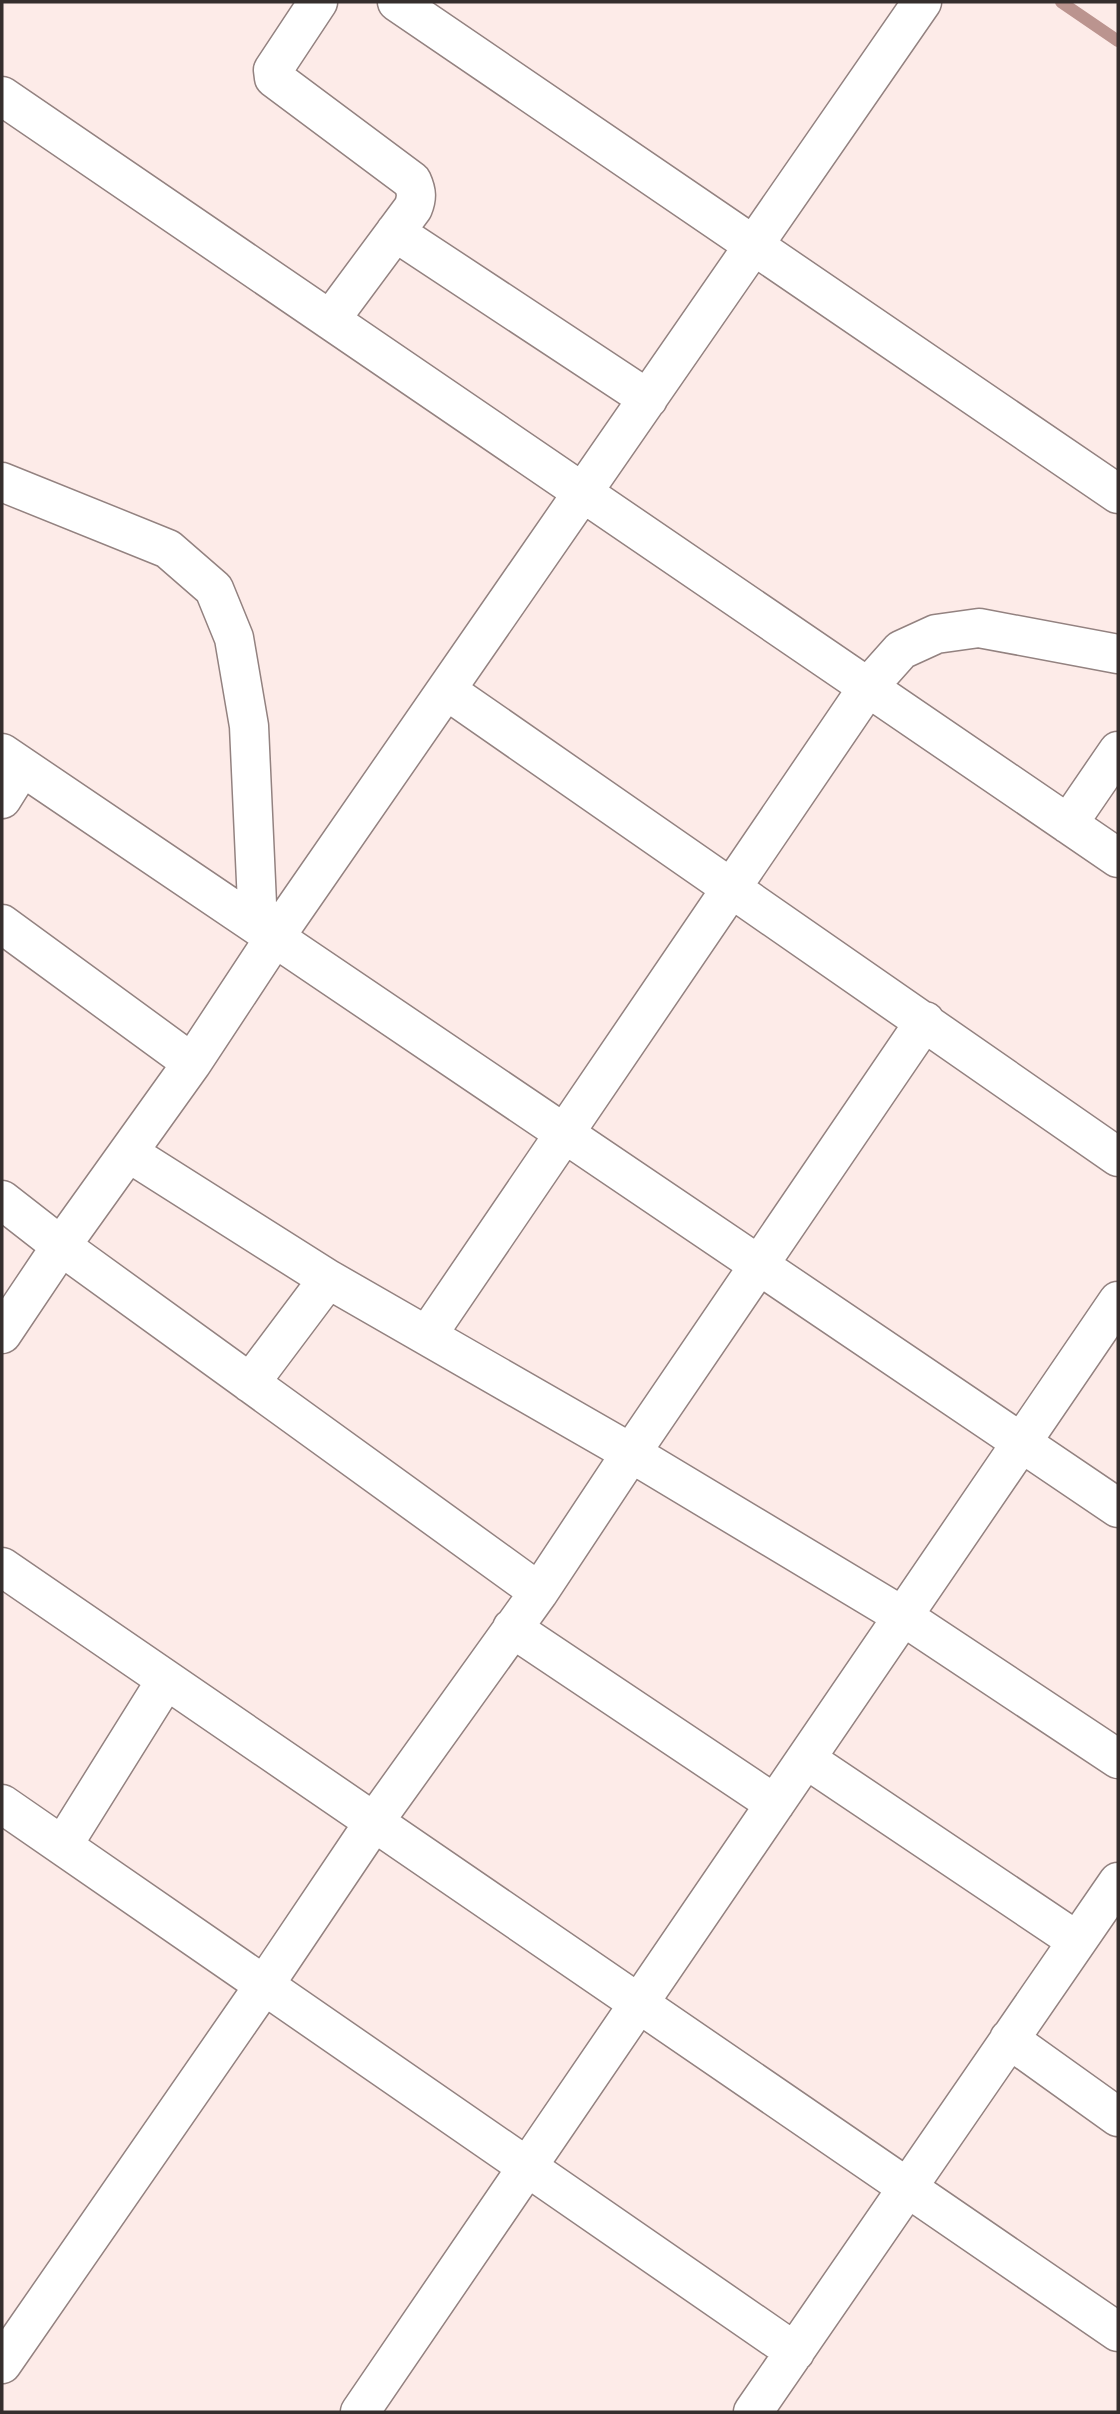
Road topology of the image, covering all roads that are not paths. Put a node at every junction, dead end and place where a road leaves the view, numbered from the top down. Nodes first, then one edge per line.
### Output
1 (318, 2) edge
2 (397, 2) edge
3 (922, 2) edge
4 (2, 96) edge
5 (395, 232) junction
6 (754, 245) junction
7 (330, 320) junction
8 (648, 399) junction
9 (2, 482) edge
10 (584, 491) junction
11 (1118, 494) edge
12 (1118, 654) edge
13 (869, 687) junction
14 (446, 690) junction
15 (1118, 751) edge
16 (12, 760) edge
17 (2, 799) edge
18 (1068, 824) junction
19 (1118, 858) edge
20 (732, 888) junction
21 (2, 924) edge
22 (266, 931) junction
23 (925, 1021) junction
24 (192, 1063) junction
25 (565, 1134) junction
26 (129, 1153) junction
27 (1118, 1157) edge
28 (2, 1200) edge
29 (61, 1246) junction
30 (760, 1265) junction
31 (328, 1279) junction
32 (1118, 1301) edge
33 (2, 1334) edge
34 (428, 1334) junction
35 (250, 1383) junction
36 (1022, 1443) junction
37 (631, 1452) junction
38 (1118, 1508) edge
39 (2, 1567) edge
40 (539, 1591) junction
41 (904, 1617) junction
42 (512, 1629) junction
43 (166, 1680) junction
44 (806, 1759) junction
45 (1118, 1759) edge
46 (2, 1804) edge
47 (775, 1804) junction
48 (374, 1822) junction
49 (63, 1845) junction
50 (1118, 1882) edge
51 (1077, 1941) junction
52 (265, 1984) junction
53 (639, 2003) junction
54 (1009, 2039) junction
55 (1118, 2116) edge
56 (527, 2167) junction
57 (907, 2187) junction
58 (1113, 2317) edge
59 (795, 2352) junction
60 (2, 2364) edge
61 (360, 2412) edge
62 (753, 2412) edge

1 - 5 street
2 - 6 street
3 - 6 street
4 - 7 street
5 - 7 street
5 - 8 street
6 - 8 street
6 - 11 street
7 - 10 street
8 - 10 street
9 - 22 street
10 - 13 street
10 - 14 street
12 - 13 street
13 - 18 street
13 - 20 street
14 - 20 street
14 - 22 street
15 - 18 street
16 - 17 street
16 - 22 street
18 - 19 street
20 - 23 street
20 - 25 street
21 - 24 street
22 - 24 street
22 - 25 street
23 - 27 street
23 - 30 street
24 - 26 street
25 - 30 street
25 - 34 street
26 - 29 street
26 - 31 street
28 - 29 street
29 - 33 street
29 - 35 street
30 - 36 street
30 - 37 street
31 - 34 street
31 - 35 street
32 - 36 street
34 - 37 street
35 - 40 street
36 - 38 street
36 - 41 street
37 - 40 street
37 - 41 street
39 - 43 street
40 - 42 street
41 - 44 street
41 - 45 street
42 - 47 street
42 - 48 street
43 - 48 street
43 - 49 street
44 - 47 street
44 - 51 street
46 - 49 street
47 - 53 street
48 - 52 street
48 - 53 street
49 - 52 street
50 - 51 street
51 - 54 street
52 - 56 street
52 - 60 street
53 - 56 street
53 - 57 street
54 - 55 street
54 - 57 street
56 - 59 street
56 - 61 street
57 - 58 street
57 - 59 street
59 - 62 street

